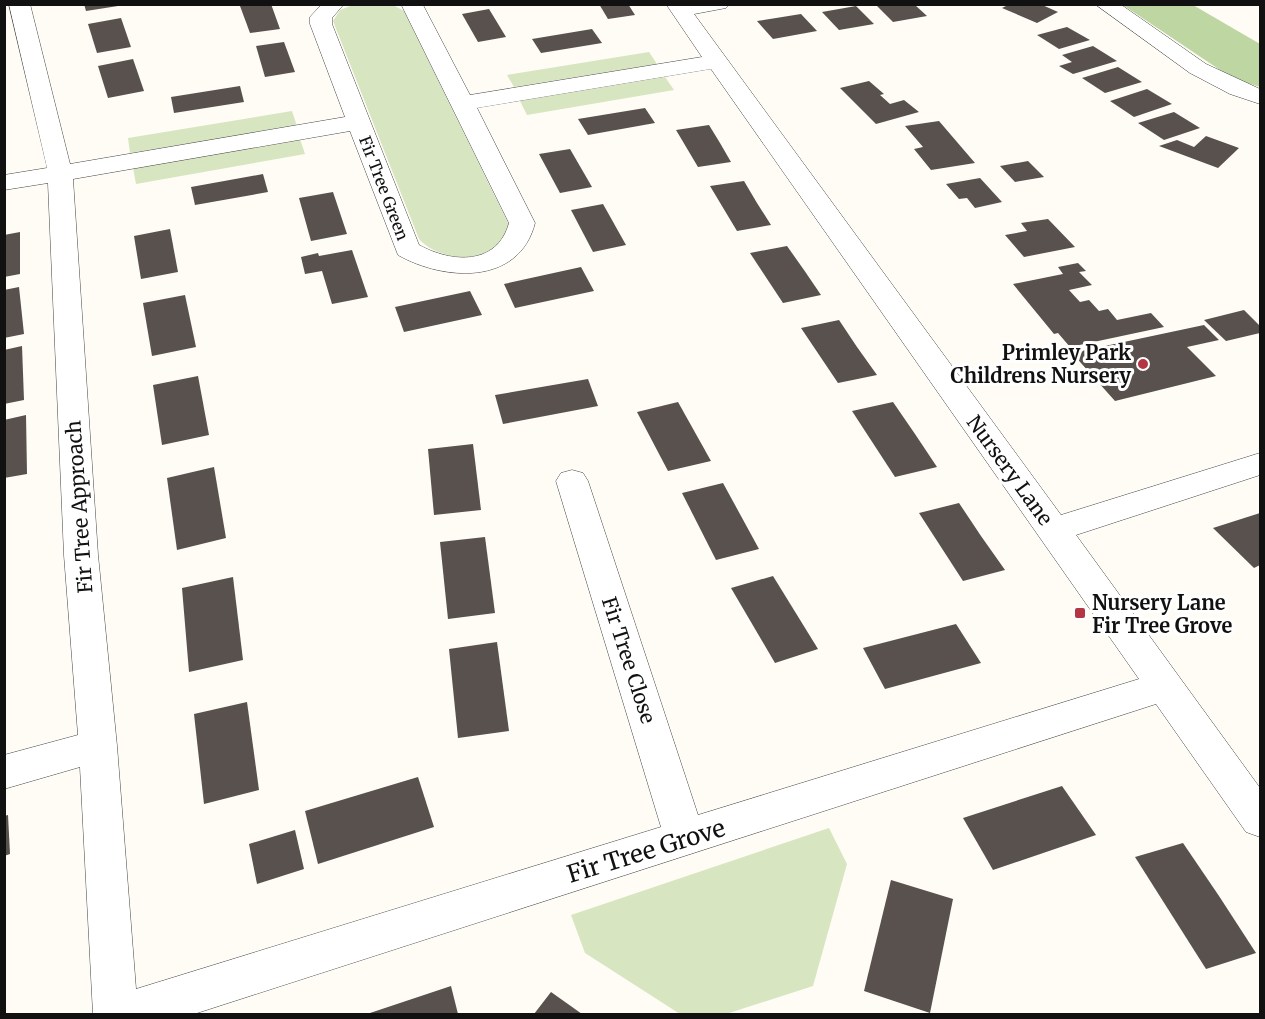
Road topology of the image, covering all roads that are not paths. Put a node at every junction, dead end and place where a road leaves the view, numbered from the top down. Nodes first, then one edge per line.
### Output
1 (19, 4) edge
2 (334, 4) edge
3 (411, 4) edge
4 (719, 4) edge
5 (1105, 4) edge
6 (678, 7) edge
7 (717, 61) junction
8 (1260, 97) edge
9 (465, 104) junction
10 (358, 122) junction
11 (60, 172) junction
12 (4, 183) edge
13 (1260, 464) edge
14 (572, 481) dead end
15 (1053, 530) junction
16 (1164, 686) junction
17 (98, 746) junction
18 (4, 772) edge
19 (1260, 819) edge
20 (685, 839) junction
21 (115, 1014) edge
22 (127, 1014) edge

1 - 11 street, Fir Tree Approach
2 - 10 street, Fir Tree Green
3 - 9 street, Fir Tree Green
4 - 6 street
5 - 8 street
6 - 7 street, Nursery Lane
7 - 9 street
7 - 15 street, Nursery Lane
9 - 10 street, Fir Tree Green
10 - 11 street
11 - 12 street
11 - 17 street, Fir Tree Approach
13 - 15 street
14 - 20 street, Fir Tree Close
15 - 16 street, Nursery Lane
16 - 19 street, Nursery Lane
16 - 20 street, Fir Tree Grove
17 - 18 street
17 - 21 street, Fir Tree Approach
20 - 22 street, Fir Tree Grove

